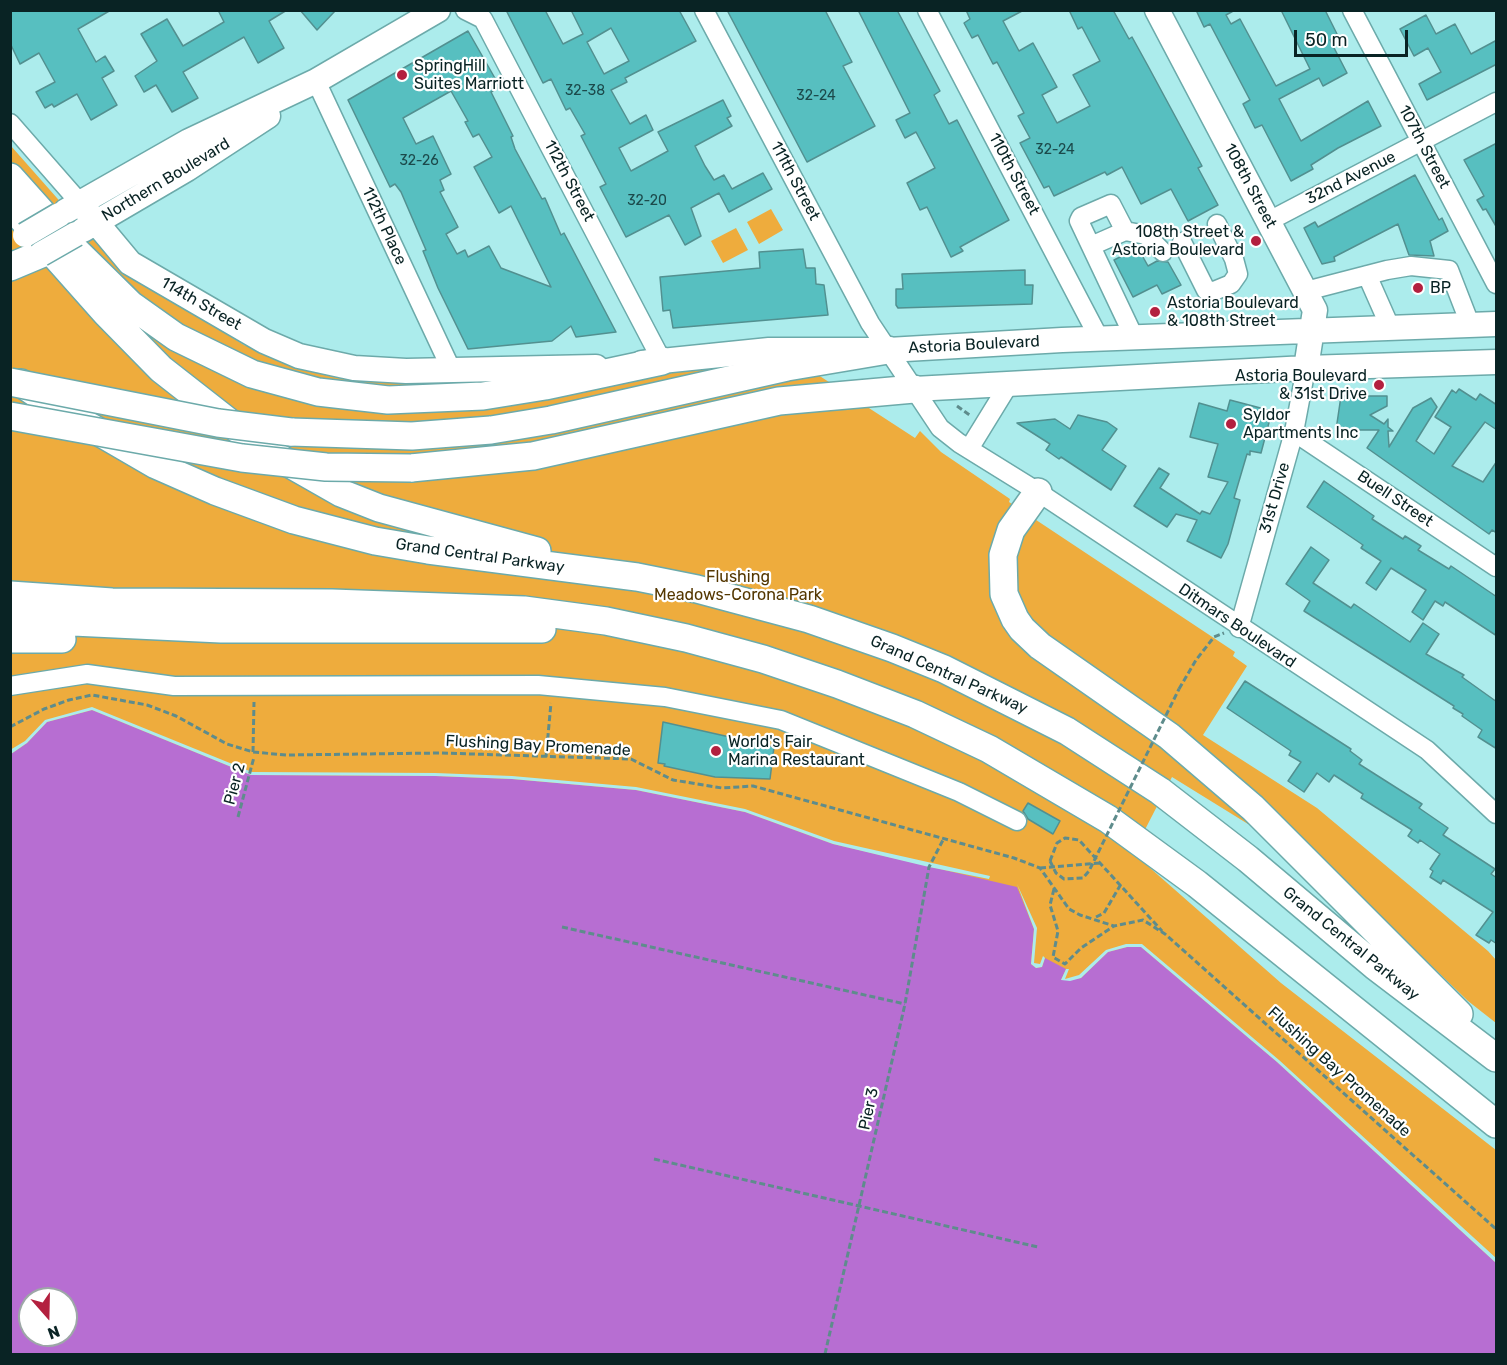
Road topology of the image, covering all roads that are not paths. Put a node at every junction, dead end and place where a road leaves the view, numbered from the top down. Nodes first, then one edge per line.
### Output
1 (438, 10) edge
2 (465, 10) edge
3 (704, 10) edge
4 (927, 10) edge
5 (1157, 10) edge
6 (1352, 10) edge
7 (316, 81) junction
8 (1497, 102) edge
9 (10, 123) edge
10 (1421, 141) junction
11 (10, 177) edge
12 (80, 203) junction
13 (10, 205) edge
14 (1269, 221) junction
15 (1217, 224) dead end
16 (85, 228) junction
17 (1125, 231) junction
18 (1182, 242) dead end
19 (26, 244) edge
20 (1091, 246) junction
21 (1163, 252) dead end
22 (10, 269) edge
23 (1367, 275) junction
24 (1497, 284) edge
25 (1306, 291) junction
26 (1470, 324) junction
27 (1497, 324) edge
28 (1390, 327) junction
29 (1312, 330) junction
30 (1134, 337) junction
31 (1100, 338) junction
32 (888, 350) junction
33 (662, 361) junction
34 (1497, 362) edge
35 (1306, 368) junction
36 (452, 371) junction
37 (10, 375) edge
38 (10, 382) edge
39 (1010, 384) junction
40 (914, 389) junction
41 (10, 409) edge
42 (10, 416) edge
43 (1294, 432) junction
44 (106, 434) junction
45 (969, 449) junction
46 (1038, 492) junction
47 (1497, 567) edge
48 (637, 576) junction
49 (10, 594) edge
50 (10, 619) edge
51 (1239, 628) junction
52 (276, 629) junction
53 (10, 639) edge
54 (837, 684) junction
55 (10, 686) edge
56 (1497, 814) edge
57 (1017, 821) dead end
58 (1497, 1056) edge
59 (1497, 1124) edge

1 - 7 main road, Northern Boulevard
2 - 33 street, 112th Street
3 - 32 street, 111th Street
4 - 31 street, 110th Street
5 - 14 main road, 108th Street
6 - 10 street, 107th Street
7 - 12 main road, Northern Boulevard
7 - 16 main road, Northern Boulevard
7 - 36 street, 112th Place
8 - 10 street, 32nd Avenue
9 - 12 street, 114th Street
10 - 14 street, 32nd Avenue
10 - 24 street, 107th Street
11 - 33 highway
12 - 16 main road, 114th Street
12 - 19 main road, Northern Boulevard, bridge
13 - 48 highway
14 - 25 main road, 108th Street
15 - 18 street
16 - 19 main road, Northern Boulevard, bridge
16 - 36 main road, 114th Street
17 - 20 street
17 - 20 street
17 - 21 street
19 - 22 highway
20 - 30 street
23 - 25 street
23 - 26 street
23 - 28 street
25 - 29 main road, 108th Street
26 - 27 main road, Astoria Boulevard
26 - 28 main road, Astoria Boulevard
28 - 29 main road, Astoria Boulevard
29 - 30 main road, Astoria Boulevard
29 - 35 main road, 108th Street
30 - 31 main road, Astoria Boulevard
31 - 32 main road, Astoria Boulevard
32 - 33 main road, Astoria Boulevard
32 - 38 highway, bridge
32 - 40 street, Ditmars Boulevard
33 - 36 main road, Astoria Boulevard
34 - 35 main road
35 - 39 main road
35 - 43 street, 31st Drive
37 - 48 highway, Grand Central Parkway
39 - 40 main road
39 - 45 street
40 - 44 highway, bridge
40 - 45 street, Ditmars Boulevard
41 - 44 highway, bridge
42 - 44 highway, bridge
43 - 47 street, Buell Street
43 - 51 street, 31st Drive
45 - 46 street, Ditmars Boulevard
46 - 51 street, Ditmars Boulevard
46 - 58 highway
48 - 58 highway, Grand Central Parkway
49 - 54 highway
50 - 52 highway
51 - 56 street, Ditmars Boulevard
52 - 53 highway
52 - 54 highway
54 - 59 highway
55 - 57 street

